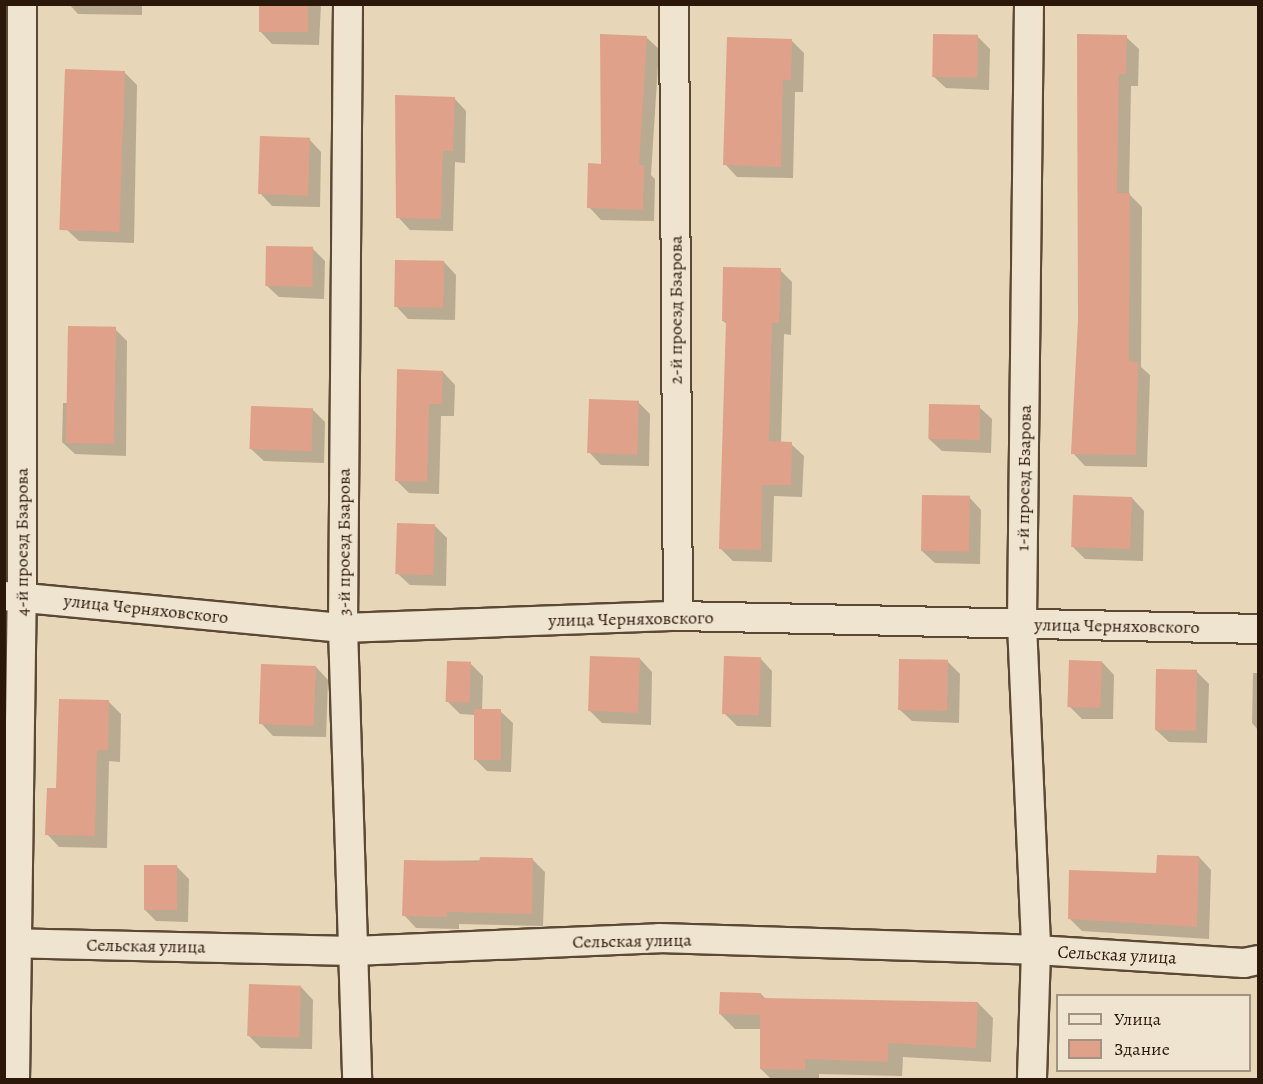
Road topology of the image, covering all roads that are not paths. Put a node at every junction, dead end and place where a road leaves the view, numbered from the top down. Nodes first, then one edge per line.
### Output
1 (22, 4) edge
2 (348, 4) edge
3 (674, 4) edge
4 (1029, 4) edge
5 (13, 596) edge
6 (678, 616) junction
7 (1022, 624) junction
8 (344, 628) junction
9 (1258, 629) edge
10 (11, 943) edge
11 (1036, 950) junction
12 (353, 951) junction
13 (1258, 960) edge
14 (15, 1080) edge
15 (357, 1080) edge
16 (1032, 1080) edge

1 - 5 street, 4-й проезд Бзарова
2 - 8 street, 3-й проезд Бзарова
3 - 6 street, 2-й проезд Бзарова
4 - 7 street, 1-й проезд Бзарова
5 - 8 street, улица Черняховского
5 - 10 street, 4-й проезд Бзарова
6 - 7 street, улица Черняховского
6 - 8 street, улица Черняховского
7 - 9 street, улица Черняховского
7 - 11 street, 1-й проезд Бзарова
8 - 12 street, 3-й проезд Бзарова
10 - 12 street, Сельская улица
10 - 14 street, 4-й проезд Бзарова
11 - 12 street, Сельская улица
11 - 13 street, Сельская улица
11 - 16 street, 1-й проезд Бзарова
12 - 15 street, 3-й проезд Бзарова

